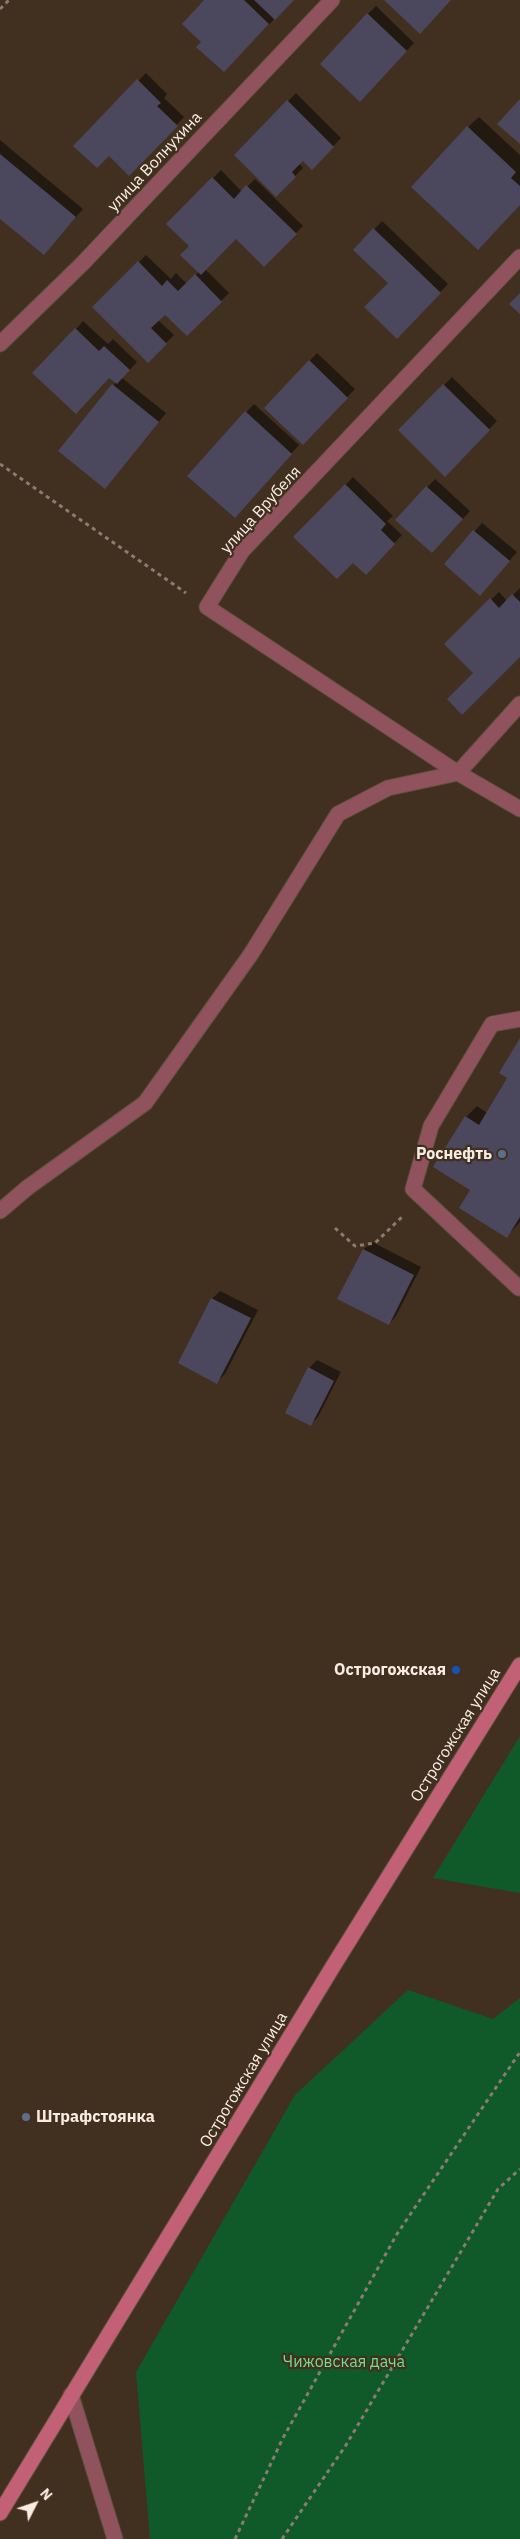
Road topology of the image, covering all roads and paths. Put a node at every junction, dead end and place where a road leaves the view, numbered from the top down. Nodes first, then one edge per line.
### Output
1 (9, 0) edge
2 (332, 0) edge
3 (0, 9) edge
4 (520, 256) edge
5 (0, 344) edge
6 (0, 464) edge
7 (207, 607) junction
8 (520, 704) edge
9 (458, 773) junction
10 (520, 809) edge
11 (520, 1019) edge
12 (424, 1199) junction
13 (0, 1210) edge
14 (335, 1228) dead end
15 (520, 1288) edge
16 (520, 1666) edge
17 (520, 2052) edge
18 (520, 2169) edge
19 (71, 2395) junction
20 (0, 2513) edge
21 (116, 2539) edge
22 (235, 2539) edge
23 (282, 2539) edge

1 - 3 path
2 - 5 street, улица Волнухина
4 - 7 street, улица Врубеля
6 - 7 path
7 - 9 street
8 - 9 street
9 - 10 street
9 - 13 street
11 - 12 street
12 - 14 path
12 - 15 street
16 - 19 street, Острогожская улица
17 - 22 path
18 - 23 path
19 - 20 street, Острогожская улица
19 - 21 street

